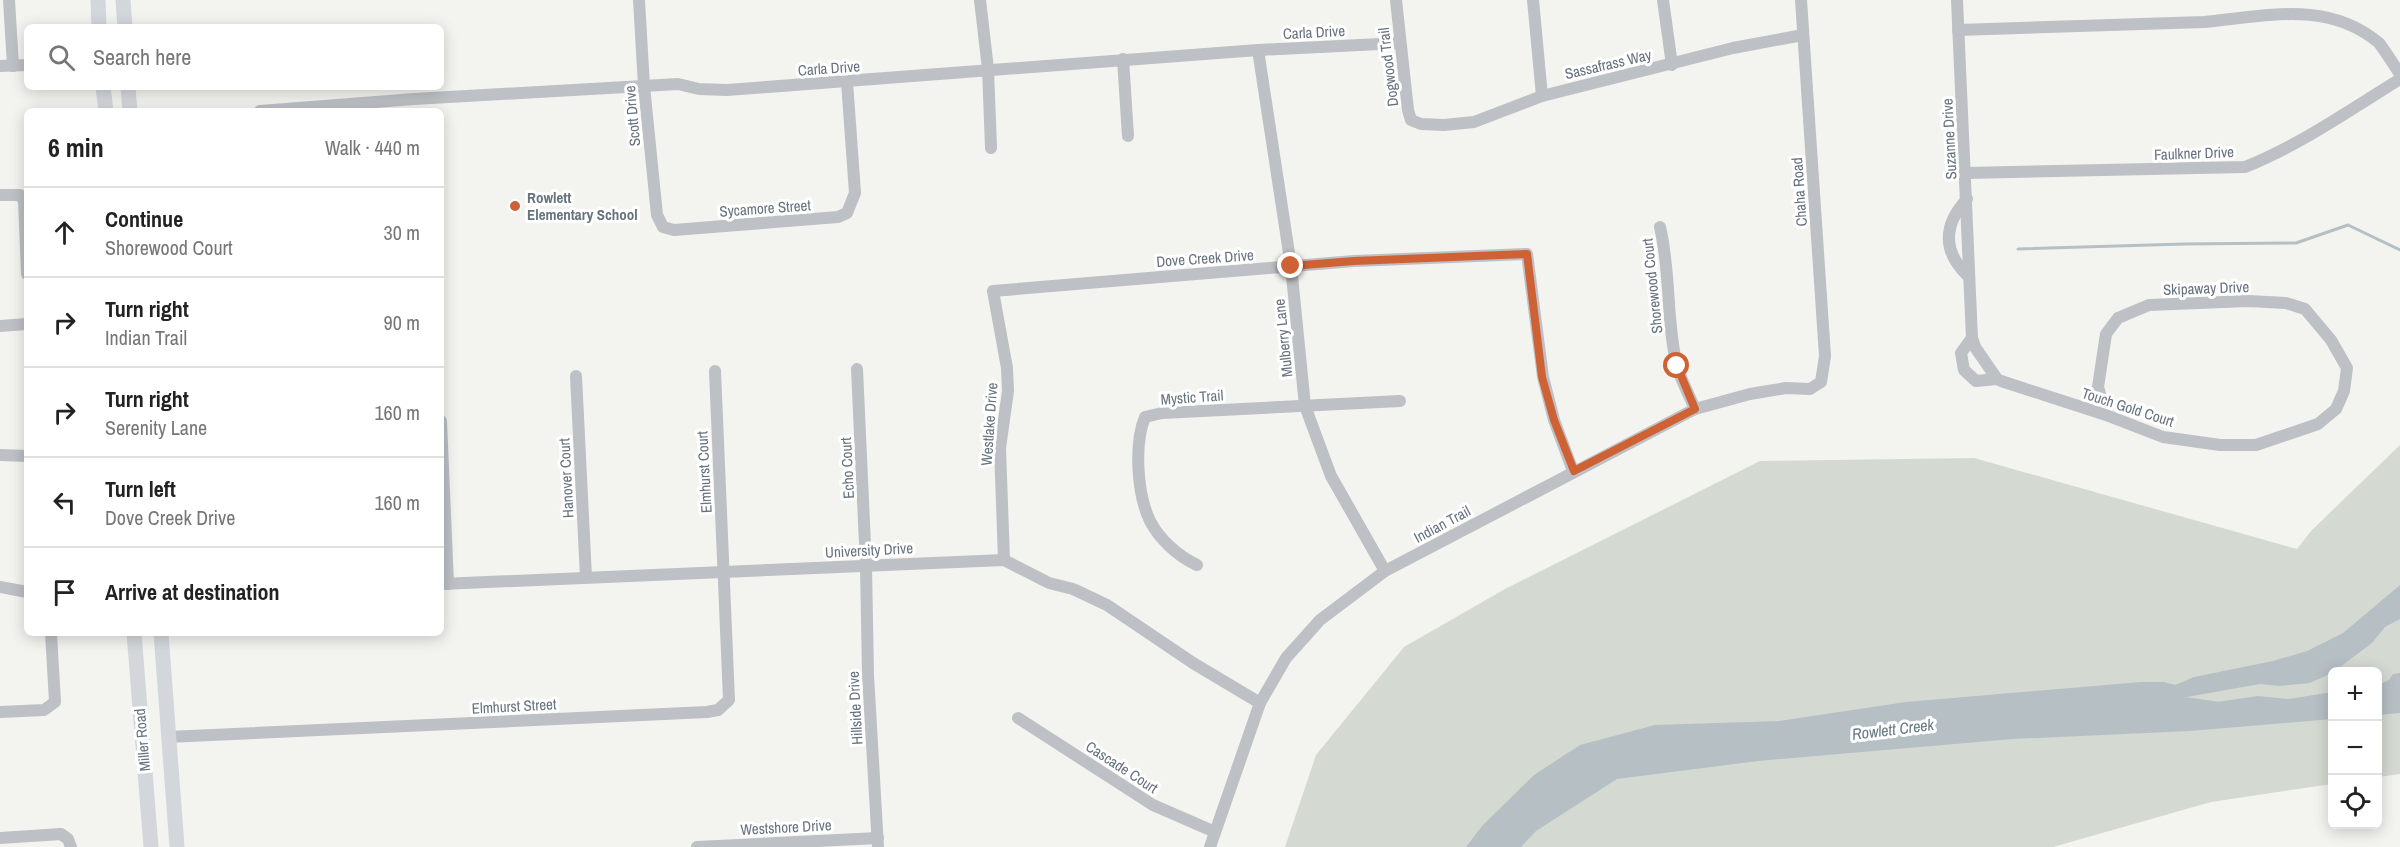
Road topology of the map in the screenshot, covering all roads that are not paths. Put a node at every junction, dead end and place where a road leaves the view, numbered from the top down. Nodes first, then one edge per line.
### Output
1 (9, 0) edge
2 (98, 0) edge
3 (123, 0) edge
4 (639, 0) edge
5 (980, 0) edge
6 (1396, 0) edge
7 (1533, 0) edge
8 (1663, 0) edge
9 (1801, 0) edge
10 (1957, 0) edge
11 (99, 24) edge
12 (125, 24) edge
13 (1958, 30) junction
14 (1803, 35) junction
15 (1400, 43) junction
16 (1258, 50) junction
17 (1123, 60) junction
18 (24, 65) edge
19 (1672, 65) junction
20 (6, 66) edge
21 (988, 69) junction
22 (2400, 74) edge
23 (2400, 80) edge
24 (847, 82) junction
25 (644, 86) junction
26 (104, 90) edge
27 (128, 90) edge
28 (1542, 96) junction
29 (106, 108) edge
30 (130, 108) edge
31 (298, 108) edge
32 (1421, 124) joint
33 (1128, 136) dead end
34 (991, 148) dead end
35 (1966, 173) junction
36 (0, 195) edge
37 (1967, 199) junction
38 (24, 201) edge
39 (663, 227) joint
40 (1660, 227) dead end
41 (1291, 266) junction
42 (1968, 276) junction
43 (993, 291) joint
44 (24, 324) edge
45 (0, 326) edge
46 (1972, 338) junction
47 (857, 369) dead end
48 (715, 370) dead end
49 (576, 376) dead end
50 (1997, 380) junction
51 (1821, 382) joint
52 (2344, 391) joint
53 (1400, 401) dead end
54 (1305, 406) junction
55 (1695, 409) junction
56 (2106, 415) junction
57 (0, 455) edge
58 (24, 456) edge
59 (1574, 471) junction
60 (1004, 560) junction
61 (1197, 565) dead end
62 (866, 566) junction
63 (1385, 571) junction
64 (724, 572) junction
65 (585, 577) junction
66 (444, 584) edge
67 (0, 587) edge
68 (24, 591) edge
69 (51, 636) edge
70 (134, 636) edge
71 (161, 636) edge
72 (1260, 703) junction
73 (0, 712) edge
74 (1018, 718) dead end
75 (168, 737) junction
76 (1215, 832) junction
77 (0, 838) edge
78 (878, 843) edge
79 (70, 847) edge
80 (151, 847) edge
81 (177, 847) edge
82 (697, 847) edge
83 (1210, 847) edge

1 - 20 street
2 - 11 main road
3 - 12 main road
4 - 25 street, Scott Drive
5 - 21 street
6 - 15 street, Dogwood Trail
7 - 28 street
8 - 19 street
9 - 14 street, Chaha Road
10 - 13 street, Suzanne Drive
13 - 22 street
13 - 35 street, Suzanne Drive
14 - 19 street, Sassafrass Way
14 - 51 street, Chaha Road
15 - 16 street, Carla Drive
15 - 32 street, Dogwood Trail
16 - 17 street, Carla Drive
16 - 41 street, Mulberry Lane
17 - 21 street, Carla Drive
17 - 33 street
18 - 20 street
19 - 28 street, Sassafrass Way
21 - 24 street, Carla Drive
21 - 34 street
23 - 35 street, Faulkner Drive
24 - 25 street, Carla Drive
24 - 39 street, Sycamore Street
25 - 31 street, Carla Drive
25 - 39 street, Scott Drive
26 - 29 main road
27 - 30 main road
28 - 32 street, Sassafrass Way
35 - 37 street, Suzanne Drive
36 - 38 street
37 - 42 street, Suzanne Drive
37 - 42 street
40 - 55 street, Shorewood Court
41 - 43 street, Dove Creek Drive
41 - 54 street, Mulberry Lane
41 - 59 street, Dove Creek Drive
42 - 46 street
43 - 60 street, Westlake Drive
44 - 45 street
46 - 50 street
46 - 50 street, Touch Gold Court
47 - 62 street, Echo Court
48 - 64 street, Elmhurst Court
49 - 65 street, Hanover Court
50 - 56 street, Touch Gold Court
51 - 55 street, Indian Trail
52 - 56 street, Touch Gold Court
52 - 56 street, Skipaway Drive
53 - 54 street
54 - 61 street, Mystic Trail
54 - 63 street, Mulberry Lane
55 - 59 street, Indian Trail
57 - 58 street
59 - 63 street, Indian Trail
60 - 62 street, University Drive
60 - 72 street, University Drive
62 - 64 street, University Drive
62 - 78 street, Hillside Drive
63 - 72 street, Indian Trail
64 - 65 street, University Drive
64 - 75 street, Elmhurst Street
65 - 66 street, University Drive
67 - 68 street
69 - 73 street
70 - 80 main road, Miller Road
71 - 75 main road, Miller Road
72 - 76 street, Indian Trail
74 - 76 street, Cascade Court
75 - 81 main road, Miller Road
76 - 83 street, Indian Trail
77 - 79 street
78 - 82 street, Westshore Drive

